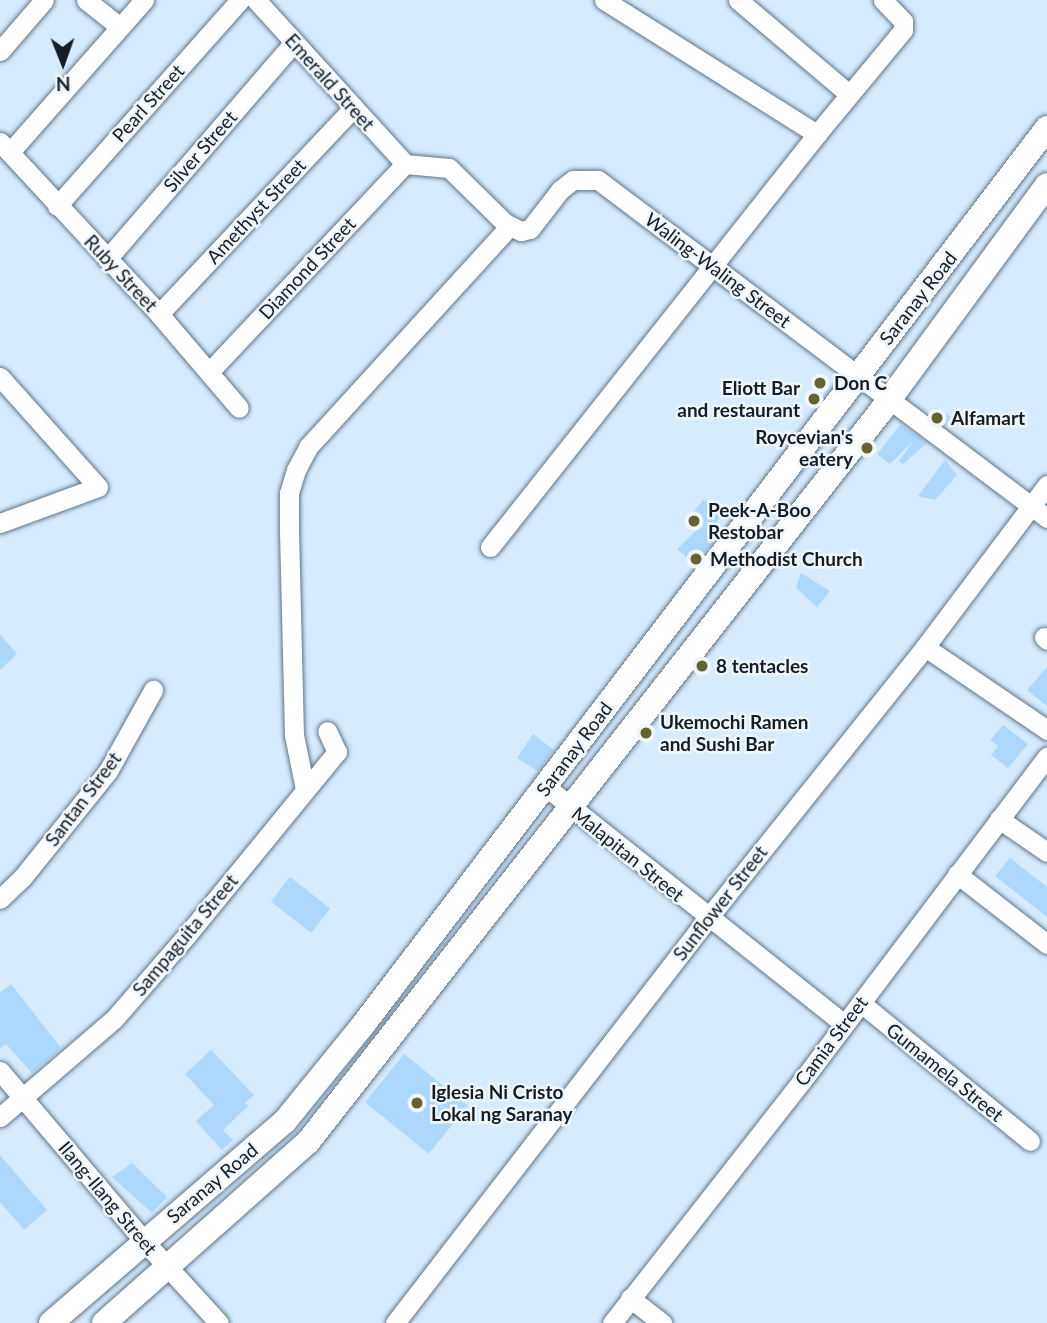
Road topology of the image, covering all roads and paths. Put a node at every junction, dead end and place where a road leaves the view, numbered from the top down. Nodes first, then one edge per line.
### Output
1 (44, 0) edge
2 (86, 0) edge
3 (144, 0) edge
4 (240, 0) edge
5 (256, 0) edge
6 (604, 0) edge
7 (738, 0) edge
8 (883, 0) edge
9 (120, 27) junction
10 (294, 42) junction
11 (0, 51) edge
12 (849, 94) junction
13 (354, 107) junction
14 (1047, 128) edge
15 (817, 134) junction
16 (5, 147) edge
17 (405, 164) junction
18 (1047, 185) edge
19 (57, 206) junction
20 (509, 227) junction
21 (107, 259) junction
22 (711, 263) junction
23 (159, 314) junction
24 (210, 371) junction
25 (858, 376) junction
26 (0, 377) edge
27 (890, 400) junction
28 (239, 408) dead end
29 (1047, 485) edge
30 (1031, 506) junction
31 (1047, 519) edge
32 (0, 523) edge
33 (490, 547) dead end
34 (925, 647) junction
35 (153, 690) dead end
36 (1047, 730) edge
37 (327, 732) dead end
38 (1047, 757) edge
39 (545, 786) junction
40 (305, 789) junction
41 (569, 807) junction
42 (999, 819) junction
43 (1047, 852) edge
44 (957, 874) junction
45 (0, 899) edge
46 (708, 918) junction
47 (1047, 944) edge
48 (861, 1003) junction
49 (844, 1024) junction
50 (0, 1071) edge
51 (23, 1097) junction
52 (0, 1117) edge
53 (1030, 1141) dead end
54 (144, 1241) junction
55 (167, 1266) junction
56 (631, 1298) junction
57 (51, 1323) edge
58 (104, 1323) edge
59 (219, 1323) edge
60 (395, 1323) edge
61 (612, 1323) edge
62 (662, 1323) edge

1 - 11 street
2 - 9 street
3 - 9 street
4 - 19 street, Pearl Street
5 - 10 street, Emerald Street
6 - 15 street
7 - 12 street
8 - 12 street
9 - 16 street
10 - 13 street, Emerald Street
10 - 21 street, Silver Street
12 - 15 street
13 - 17 street, Emerald Street
13 - 23 street, Amethyst Street
14 - 25 street, Saranay Road
15 - 22 street
16 - 19 street, Ruby Street
17 - 20 street
17 - 24 street, Diamond Street
18 - 27 street, Saranay Road
19 - 21 street, Ruby Street
20 - 22 street, Waling-Waling Street
20 - 40 street
21 - 23 street, Ruby Street
22 - 25 street, Waling-Waling Street
22 - 33 street
23 - 24 street, Ruby Street
24 - 28 street, Ruby Street
25 - 27 street, Waling-Waling Street
25 - 39 street, Saranay Road
26 - 32 street
27 - 30 street, Waling-Waling Street
27 - 41 street, Saranay Road
29 - 30 street, Sunflower Street
30 - 31 street, Waling-Waling Street
30 - 34 street, Sunflower Street
34 - 36 street
34 - 46 street, Sunflower Street
35 - 45 street, Santan Street
37 - 40 street, Sampaguita Street
38 - 42 street, Camia Street
39 - 41 street, Malapitan Street
39 - 54 street, Saranay Road
40 - 51 street, Sampaguita Street
41 - 46 street, Malapitan Street
41 - 55 street, Saranay Road
42 - 43 street
42 - 44 street, Camia Street
44 - 47 street
44 - 48 street, Camia Street
46 - 49 street, Malapitan Street
46 - 60 street, Sunflower Street
48 - 49 street, Camia Street
48 - 53 street, Gumamela Street
49 - 56 street, Camia Street
50 - 51 street, Ilang-Ilang Street
51 - 52 street, Sampaguita Street
51 - 54 street, Ilang-Ilang Street
54 - 55 street, Ilang-Ilang Street
54 - 57 street, Saranay Road
55 - 58 street, Saranay Road
55 - 59 street, Ilang-Ilang Street
56 - 61 street, Camia Street
56 - 62 street

